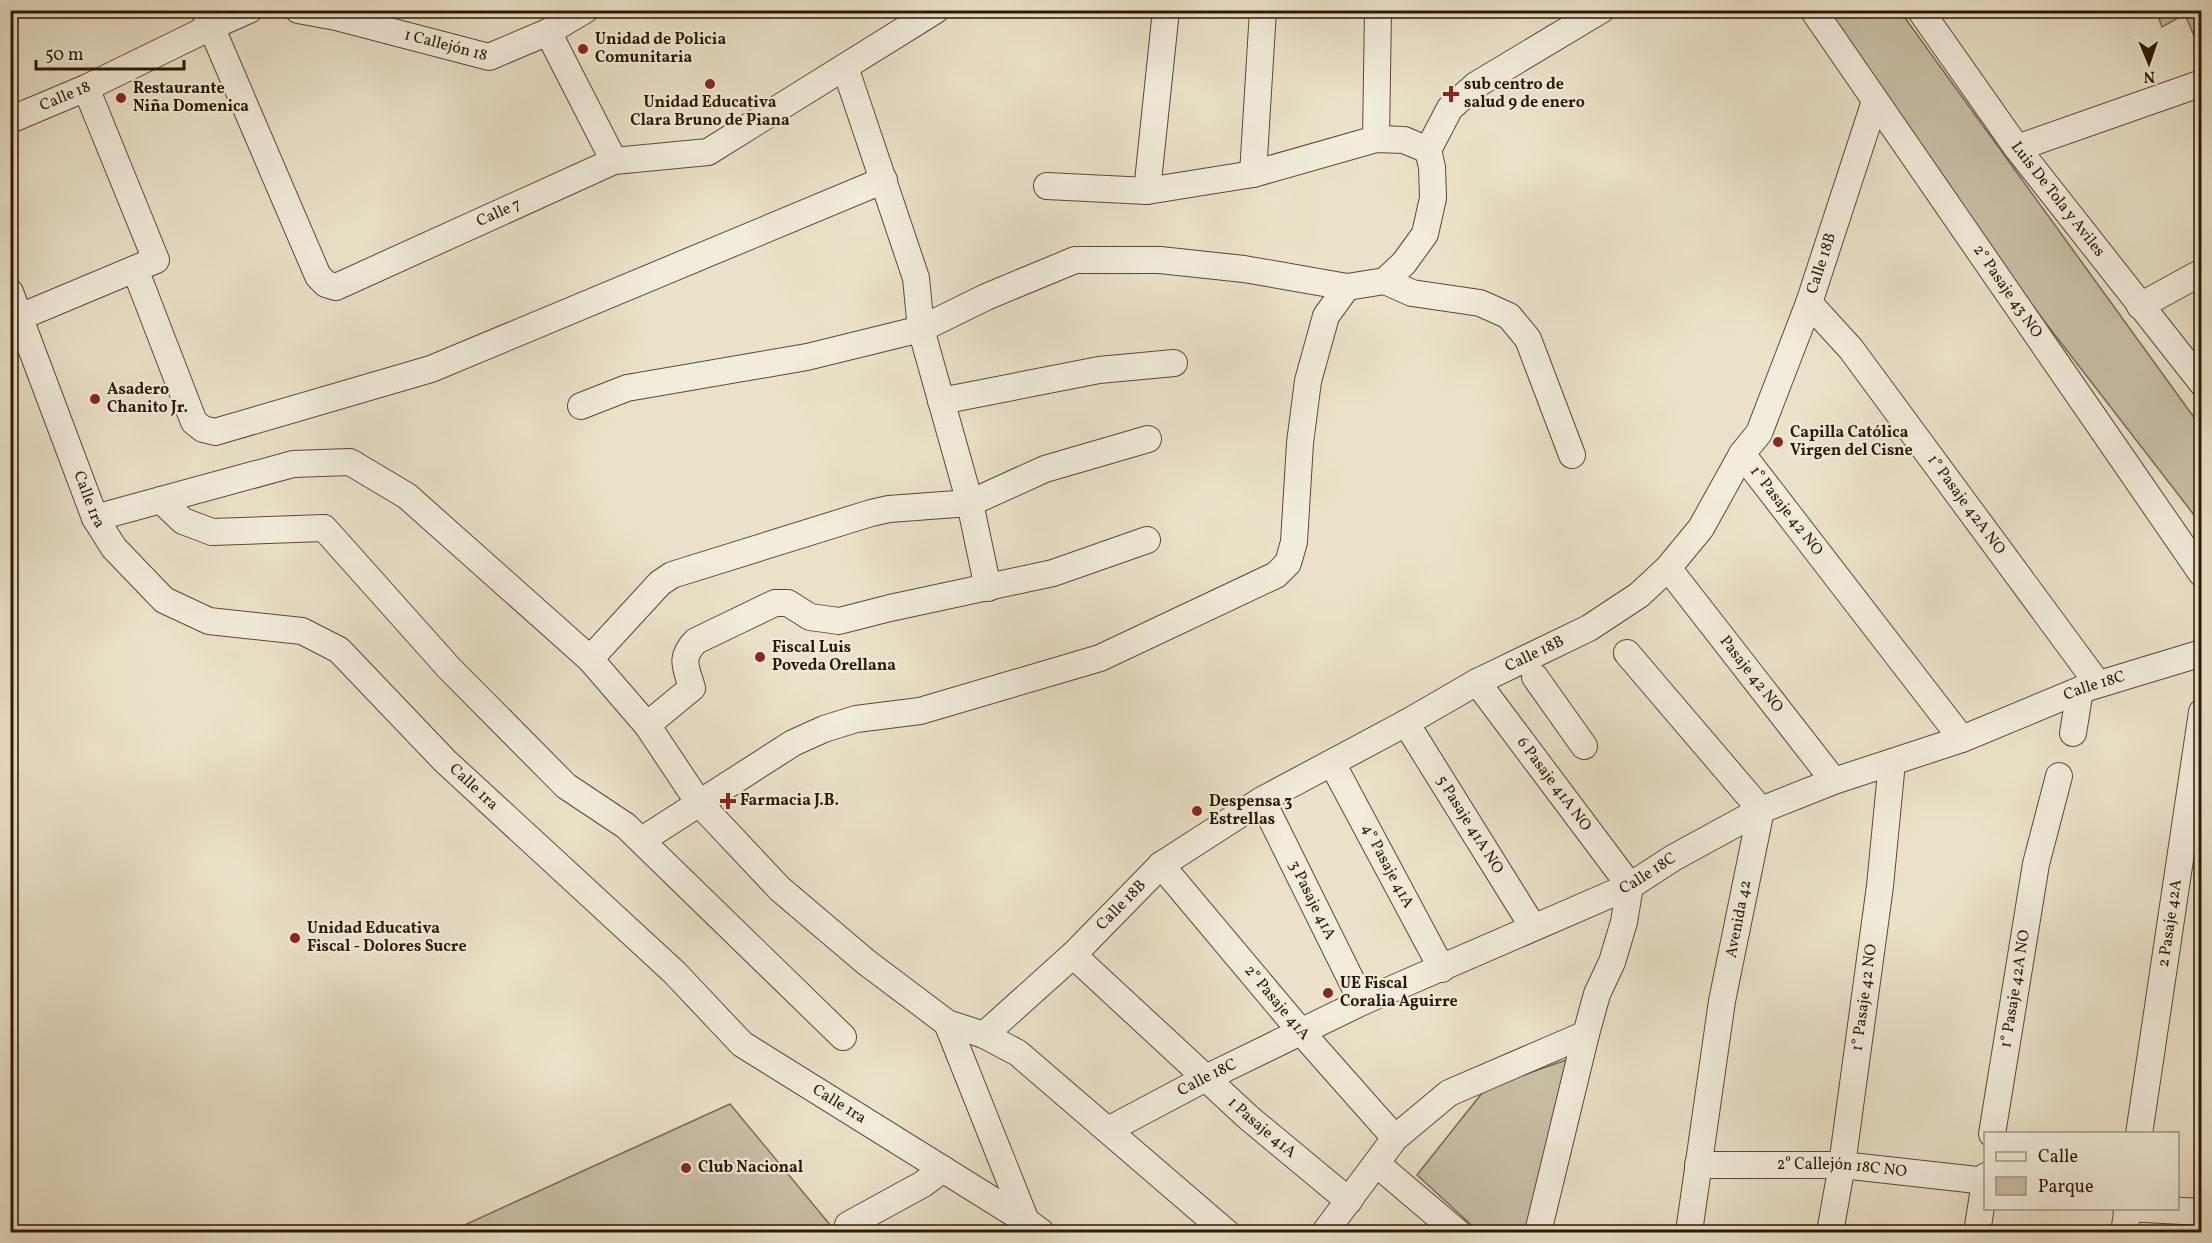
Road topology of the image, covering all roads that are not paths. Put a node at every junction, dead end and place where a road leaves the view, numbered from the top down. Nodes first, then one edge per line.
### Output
1 (249, 10) edge
2 (298, 10) edge
3 (585, 10) edge
4 (936, 10) edge
5 (1166, 10) edge
6 (1263, 10) edge
7 (1378, 10) edge
8 (1601, 10) edge
9 (1813, 10) edge
10 (1920, 10) edge
11 (207, 19) edge
12 (548, 32) junction
13 (845, 67) junction
14 (2202, 83) edge
15 (86, 88) junction
16 (1875, 101) junction
17 (10, 120) edge
18 (1376, 139) junction
19 (2017, 148) junction
20 (1428, 150) junction
21 (614, 161) junction
22 (1253, 174) junction
23 (884, 180) junction
24 (1047, 186) dead end
25 (1148, 191) junction
26 (135, 269) junction
27 (2202, 272) edge
28 (1385, 280) junction
29 (1347, 287) junction
30 (10, 291) edge
31 (1809, 303) junction
32 (2140, 306) junction
33 (20, 317) junction
34 (921, 329) junction
35 (1174, 363) dead end
36 (2202, 383) edge
37 (941, 401) junction
38 (581, 406) dead end
39 (1148, 439) dead end
40 (1742, 454) junction
41 (1572, 455) dead end
42 (161, 500) junction
43 (970, 503) junction
44 (95, 519) junction
45 (1147, 540) dead end
46 (1668, 568) junction
47 (2202, 574) edge
48 (988, 588) junction
49 (1627, 653) dead end
50 (2202, 653) edge
51 (590, 659) junction
52 (1535, 677) dead end
53 (1477, 682) junction
54 (2089, 687) junction
55 (2202, 712) edge
56 (1406, 723) junction
57 (647, 725) junction
58 (2073, 733) dead end
59 (1962, 739) junction
60 (1584, 746) dead end
61 (1892, 762) junction
62 (1332, 764) junction
63 (2059, 776) dead end
64 (1834, 781) junction
65 (1262, 800) junction
66 (699, 803) junction
67 (1761, 810) junction
68 (642, 840) junction
69 (1161, 865) junction
70 (1630, 886) junction
71 (1533, 927) junction
72 (1073, 956) junction
73 (1442, 969) junction
74 (1362, 1002) junction
75 (947, 1023) junction
76 (1302, 1033) junction
77 (1586, 1034) junction
78 (984, 1035) junction
79 (843, 1037) dead end
80 (1206, 1078) junction
81 (1108, 1130) junction
82 (1992, 1132) edge
83 (2139, 1132) edge
84 (1395, 1138) junction
85 (1377, 1164) junction
86 (1698, 1165) junction
87 (1842, 1165) junction
88 (943, 1169) junction
89 (1984, 1179) edge
90 (1984, 1186) edge
91 (1349, 1201) junction
92 (2127, 1210) edge
93 (2152, 1210) edge
94 (2202, 1212) edge
95 (848, 1224) dead end
96 (1034, 1227) edge
97 (1226, 1233) edge
98 (1325, 1233) edge
99 (1457, 1233) edge
100 (1538, 1233) edge
101 (1689, 1233) edge
102 (1830, 1233) edge
103 (1977, 1233) edge
104 (2124, 1233) edge

1 - 11 street, Calle 18
2 - 12 street, 1 Callejón 18
3 - 12 street, 1 Callejón 18
4 - 13 street, Calle 7
5 - 25 street
6 - 22 street
7 - 18 street
8 - 20 street
9 - 16 street, 2° Pasaje 43 NO
10 - 19 street, Luis De Tola y Aviles
11 - 15 street, Calle 18
11 - 21 street, Calle 7
12 - 21 street
13 - 21 street, Calle 7
13 - 23 street
14 - 19 street
15 - 17 street, Calle 18
15 - 26 street
16 - 31 street, Calle 18B
16 - 47 street, 2° Pasaje 43 NO
18 - 20 street
18 - 22 street
19 - 32 street, Luis De Tola y Aviles
20 - 28 street
22 - 25 street
23 - 26 street
23 - 34 street
24 - 25 street
26 - 33 street
27 - 32 street
28 - 29 street
28 - 41 street
29 - 34 street
29 - 66 street
30 - 33 street, Calle 1ra
31 - 40 street, Calle 18B
31 - 54 street, 1° Pasaje 42A NO
32 - 36 street, Luis De Tola y Aviles
33 - 44 street, Calle 1ra
34 - 37 street
34 - 38 street
35 - 37 street
37 - 43 street
39 - 43 street
40 - 46 street, Calle 18B
40 - 59 street, 1° Pasaje 42 NO
42 - 44 street
42 - 51 street
42 - 68 street
43 - 48 street
43 - 51 street
44 - 88 street, Calle 1ra
45 - 48 street
46 - 53 street, Calle 18B
46 - 64 street, Pasaje 42 NO
48 - 57 street
49 - 67 street
50 - 54 street, Calle 18C
51 - 57 street
52 - 60 street
53 - 56 street, Calle 18B
53 - 70 street, 6 Pasaje 41A NO
54 - 58 street
54 - 59 street, Calle 18C
55 - 83 street, 2 Pasaje 42A
56 - 62 street, Calle 18B
56 - 71 street, 5 Pasaje 41A NO
57 - 66 street
59 - 61 street, Calle 18C
61 - 64 street, Calle 18C
61 - 87 street, 1° Pasaje 42 NO
62 - 65 street, Calle 18B
62 - 73 street, 4° Pasaje 41A
63 - 82 street, 1° Pasaje 42A NO
64 - 67 street, Calle 18C
65 - 69 street, Calle 18B
65 - 74 street, 3 Pasaje 41A
66 - 68 street
66 - 75 street
67 - 70 street, Calle 18C
67 - 86 street, Avenida 42
68 - 79 street
69 - 72 street, Calle 18B
69 - 76 street, 2° Pasaje 41A
70 - 71 street, Calle 18C
70 - 77 street
71 - 73 street, Calle 18C
72 - 78 street, Calle 18B
72 - 80 street, 1 Pasaje 41A
73 - 74 street, Calle 18C
74 - 76 street, Calle 18C
75 - 78 street
75 - 96 street
76 - 80 street, Calle 18C
76 - 84 street, 2° Pasaje 41A
77 - 84 street
77 - 100 street
78 - 81 street
80 - 81 street, Calle 18C
80 - 91 street, 1 Pasaje 41A
81 - 97 street
84 - 85 street
85 - 91 street
85 - 99 street
86 - 87 street, 2° Callejón 18C NO
86 - 101 street, Avenida 42
87 - 89 street, 2° Callejón 18C NO
87 - 102 street, 1° Pasaje 42 NO
88 - 95 street
88 - 96 street, Calle 1ra
90 - 103 street
91 - 98 street
92 - 104 street
93 - 94 street

